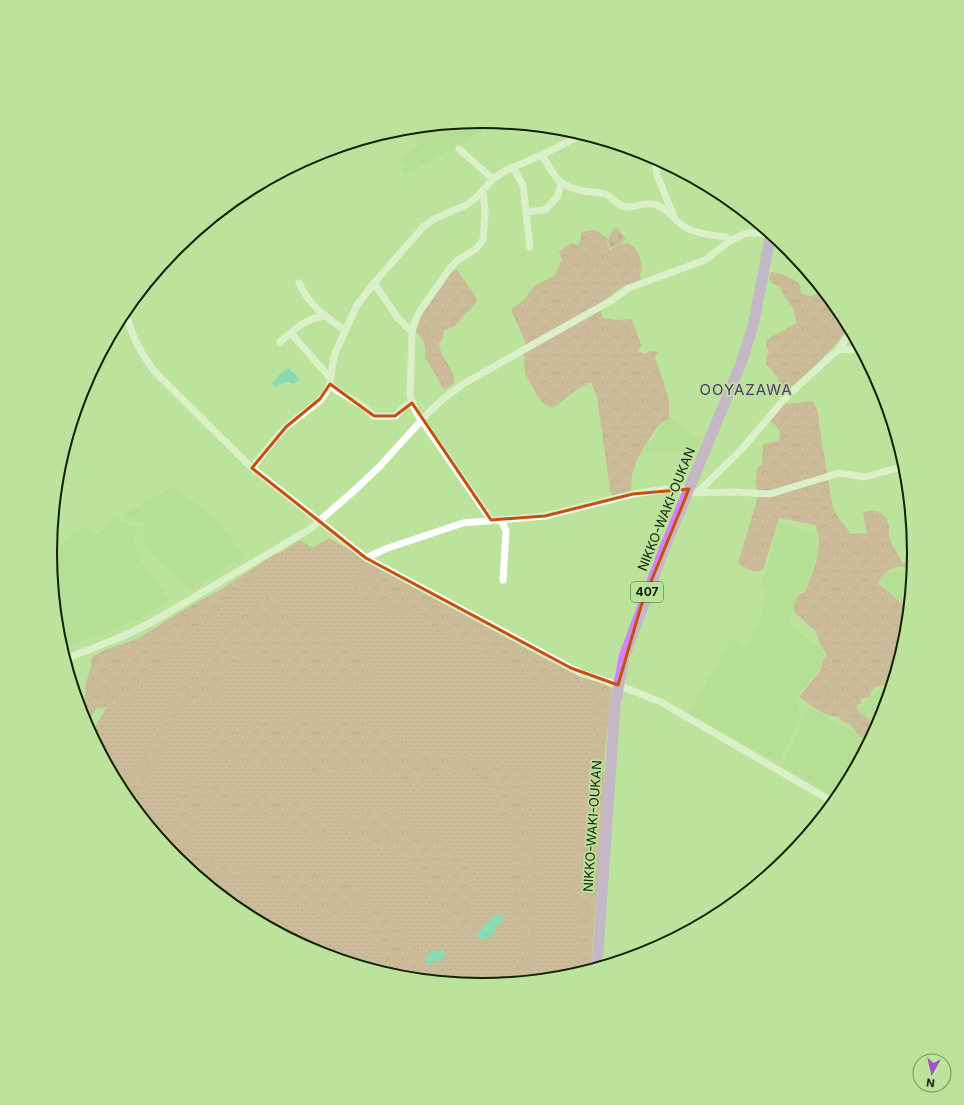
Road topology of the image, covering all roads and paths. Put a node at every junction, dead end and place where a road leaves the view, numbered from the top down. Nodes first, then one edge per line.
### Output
1 (575, 138) edge
2 (459, 149) dead end
3 (542, 155) junction
4 (656, 165) edge
5 (514, 167) junction
6 (493, 179) junction
7 (561, 183) junction
8 (483, 190) junction
9 (526, 212) junction
10 (674, 217) junction
11 (763, 234) edge
12 (730, 241) junction
13 (771, 241) edge
14 (530, 247) dead end
15 (299, 283) dead end
16 (374, 283) junction
17 (324, 316) junction
18 (127, 319) edge
19 (345, 330) junction
20 (412, 332) junction
21 (291, 333) junction
22 (848, 336) edge
23 (280, 342) dead end
24 (839, 349) junction
25 (855, 349) edge
26 (330, 382) junction
27 (412, 403) junction
28 (421, 420) junction
29 (252, 468) junction
30 (899, 468) edge
31 (691, 491) junction
32 (491, 520) junction
33 (501, 520) junction
34 (319, 521) junction
35 (366, 558) junction
36 (502, 580) dead end
37 (70, 657) edge
38 (618, 685) junction
39 (828, 799) edge
40 (597, 961) edge

1 - 3 street
2 - 6 street
3 - 5 street
3 - 7 street
4 - 10 street
5 - 6 street
5 - 9 street
6 - 8 street
7 - 9 street
7 - 10 street
8 - 16 street
8 - 20 street
9 - 14 street
10 - 12 street
11 - 12 street
12 - 28 street
13 - 31 highway, NIKKO-WAKI-OUKAN / 407
15 - 17 street
16 - 19 street
16 - 20 street
17 - 19 street
17 - 21 street
18 - 29 street
19 - 26 street
20 - 27 street
21 - 23 street
21 - 26 street
22 - 24 street
24 - 25 street
24 - 31 street
26 - 27 street
26 - 29 street
27 - 28 street
28 - 32 street
28 - 34 street
29 - 34 street
30 - 31 street
31 - 33 street
31 - 38 highway, NIKKO-WAKI-OUKAN / 407
32 - 33 street
32 - 35 street
33 - 36 street
34 - 35 street
34 - 37 street
35 - 38 street
38 - 39 street
38 - 40 highway, NIKKO-WAKI-OUKAN / 407

